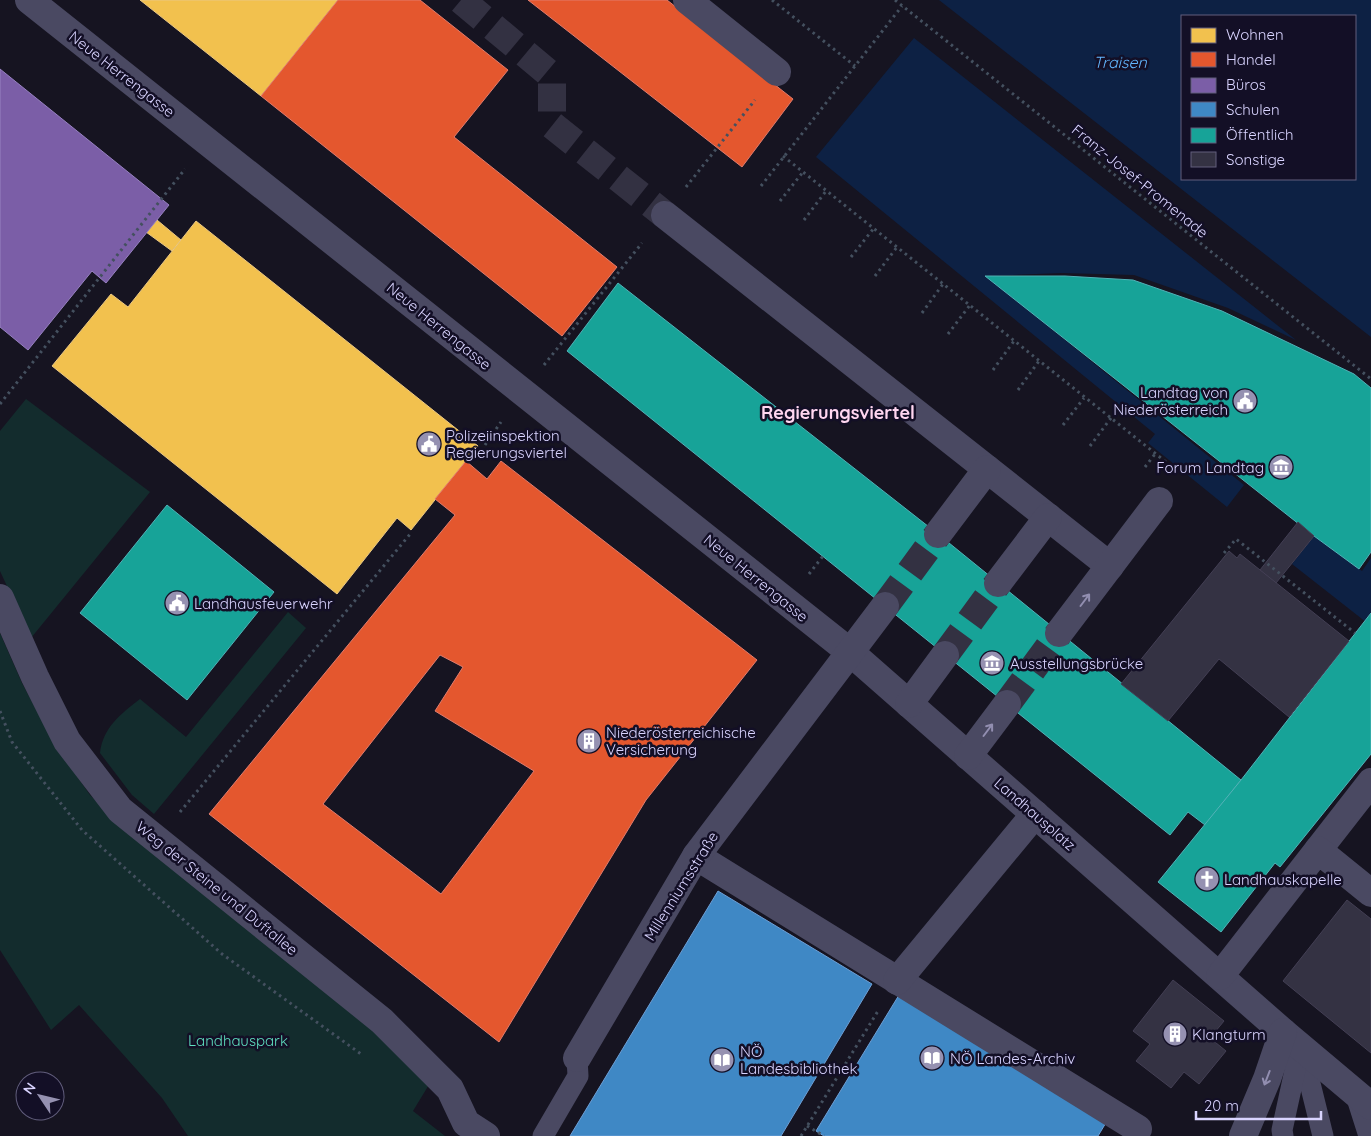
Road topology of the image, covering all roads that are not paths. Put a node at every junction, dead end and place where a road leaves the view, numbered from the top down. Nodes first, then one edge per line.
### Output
1 (29, 0) edge
2 (687, 0) edge
3 (777, 72) road end
4 (665, 215) tunnel mouth
5 (987, 469) junction
6 (1159, 501) dead end
7 (1048, 517) junction
8 (938, 534) tunnel mouth
9 (1110, 566) junction
10 (998, 583) tunnel mouth
11 (0, 598) edge
12 (884, 606) tunnel mouth
13 (1059, 633) tunnel mouth
14 (850, 652) junction
15 (945, 655) tunnel mouth
16 (909, 704) junction
17 (1007, 704) tunnel mouth
18 (968, 756) junction
19 (1371, 782) edge
20 (1035, 814) junction
21 (1318, 850) junction
22 (696, 856) junction
23 (1371, 893) edge
24 (1220, 976) junction
25 (896, 981) junction
26 (1292, 1039) junction
27 (577, 1058) joint
28 (1364, 1101) edge
29 (1141, 1134) edge
30 (486, 1136) edge
31 (543, 1136) edge
32 (1243, 1136) edge
33 (1282, 1136) edge
34 (1323, 1136) edge
35 (1369, 1136) edge

1 - 14 street, Neue Herrengasse
2 - 3 street
4 - 5 street
5 - 7 street
5 - 8 street
6 - 9 street
7 - 9 street
7 - 10 street
13 -> 9 street
11 - 30 street, Weg der Steine und Duftallee
12 - 14 street, Millenniumsstraße
14 - 16 street, Landhausplatz
14 - 22 street, Millenniumsstraße
15 - 16 street
16 - 18 street, Landhausplatz
18 -> 17 street
18 - 20 street, Landhausplatz
19 - 21 street
20 - 24 street, Landhausplatz
20 - 25 street
21 - 23 street
21 - 24 street
22 - 25 street
22 - 27 street, Millenniumsstraße
24 - 26 street, Landhausplatz
25 - 29 street
26 - 28 street
26 -> 32 street
26 - 33 lane
26 - 34 lane
27 - 31 lane, Millenniumsstraße
28 - 35 lane

